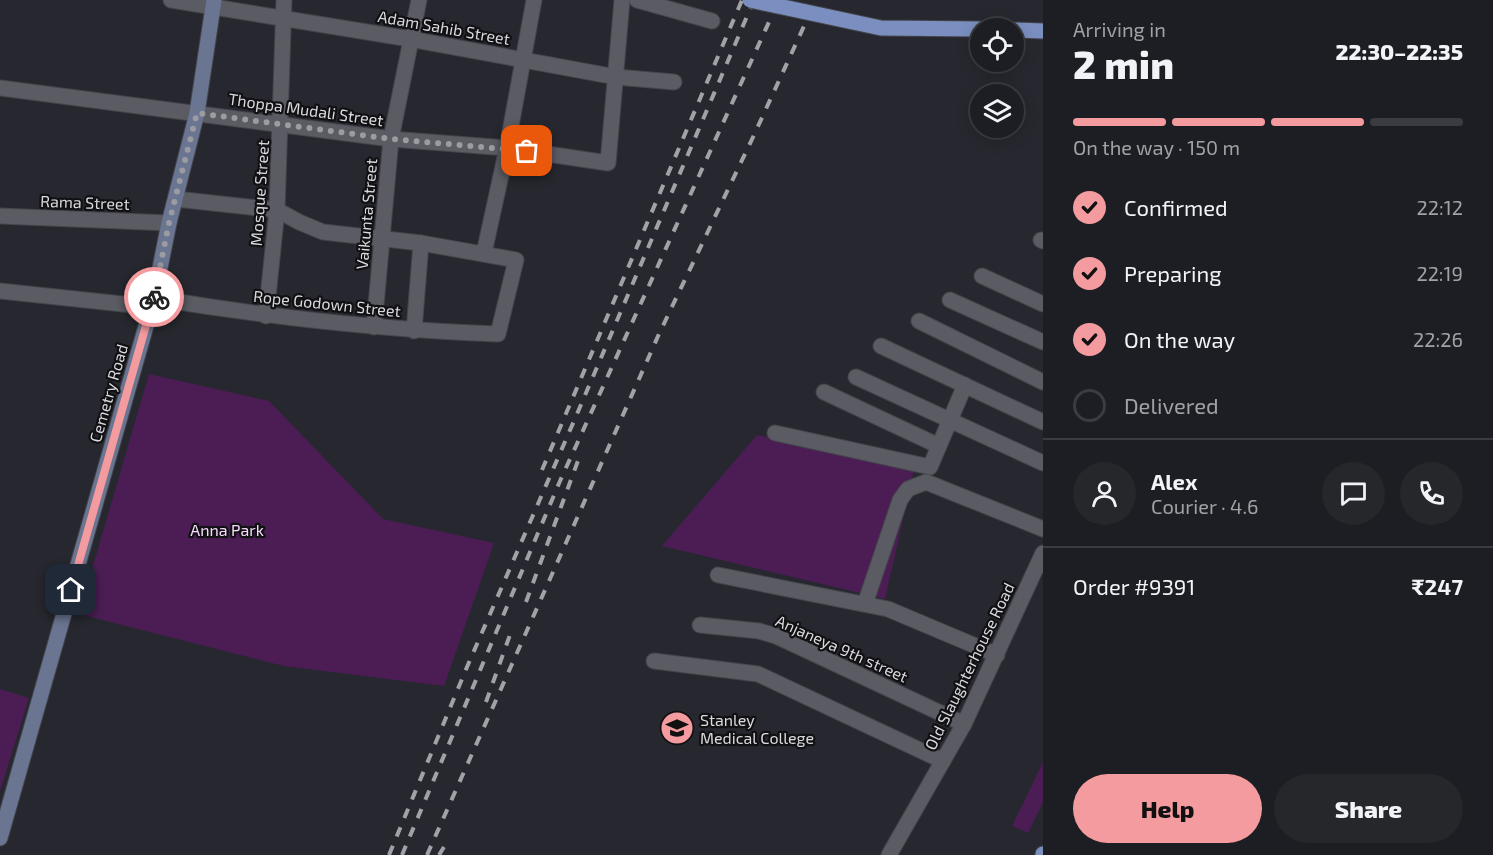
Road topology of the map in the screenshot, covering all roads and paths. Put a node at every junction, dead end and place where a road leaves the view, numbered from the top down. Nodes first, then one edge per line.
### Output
1 (171, 0) edge
2 (284, 0) edge
3 (419, 0) edge
4 (534, 0) edge
5 (622, 0) edge
6 (637, 0) edge
7 (750, 0) edge
8 (214, 3) edge
9 (284, 19) junction
10 (712, 21) dead end
11 (970, 30) edge
12 (1024, 31) edge
13 (1043, 32) edge
14 (410, 39) junction
15 (523, 60) junction
16 (616, 77) junction
17 (674, 82) dead end
18 (0, 88) edge
19 (197, 113) junction
20 (281, 123) junction
21 (391, 139) junction
22 (507, 148) junction
23 (176, 199) junction
24 (278, 210) junction
25 (0, 216) edge
26 (169, 223) junction
27 (382, 239) junction
28 (421, 243) junction
29 (484, 253) junction
30 (982, 276) dead end
31 (0, 291) edge
32 (950, 300) dead end
33 (152, 303) junction
34 (1043, 304) edge
35 (266, 316) junction
36 (919, 321) dead end
37 (374, 327) junction
38 (414, 331) junction
39 (1043, 342) edge
40 (881, 346) dead end
41 (856, 377) dead end
42 (1043, 382) edge
43 (965, 385) junction
44 (824, 392) dead end
45 (950, 420) junction
46 (1043, 422) edge
47 (775, 433) dead end
48 (939, 446) junction
49 (1043, 463) edge
50 (1043, 529) edge
51 (1043, 553) edge
52 (718, 575) dead end
53 (865, 604) junction
54 (700, 625) dead end
55 (997, 655) junction
56 (654, 661) dead end
57 (964, 724) junction
58 (943, 761) junction
59 (0, 838) edge
60 (889, 855) edge

1 - 8 street, Adam Sahib Street
2 - 9 street, Mosque Street
3 - 14 street, Vaikunta Street
4 - 15 street
5 - 16 street
6 - 10 street
7 - 11 main road, bridge
8 - 9 street, Adam Sahib Street
8 - 19 main road, Cemetry Road
9 - 14 street, Adam Sahib Street
9 - 20 street, Mosque Street
12 - 13 main road
14 - 15 street, Adam Sahib Street
14 - 21 street, Vaikunta Street
15 - 16 street, Adam Sahib Street
15 - 22 street
16 - 17 street, Adam Sahib Street
16 - 22 street, Thoppa Mudali Street
18 - 19 street, Thoppa Mudali Street
19 - 20 street, Thoppa Mudali Street
19 - 23 main road, Cemetry Road
20 - 21 street, Thoppa Mudali Street
20 - 24 street, Mosque Street
21 - 22 street, Thoppa Mudali Street
21 - 27 street, Vaikunta Street
22 - 29 street
23 - 24 street
23 - 26 main road, Cemetry Road
24 - 27 street
24 - 35 street, Mosque Street
25 - 26 street, Rama Street
26 - 33 main road, Cemetry Road
27 - 28 street
27 - 37 street, Vaikunta Street
28 - 29 street
28 - 38 street
29 - 38 street, Rope Godown Street
30 - 34 street
31 - 33 street, Rope Godown Street
32 - 39 street
33 - 35 street, Rope Godown Street
33 - 59 main road, Cemetry Road
35 - 37 street, Rope Godown Street
36 - 42 street
37 - 38 street, Rope Godown Street
40 - 43 street
41 - 45 street
43 - 45 street
43 - 46 street
44 - 48 street
45 - 48 street
45 - 49 street
47 - 48 street
50 - 53 street
51 - 55 street, Old Slaughterhouse Road
52 - 53 street
53 - 55 street
54 - 57 street, Anjaneya 9th street
55 - 57 street, Old Slaughterhouse Road
56 - 58 street
57 - 58 street, Old Slaughterhouse Road
58 - 60 street, Old Slaughterhouse Road

